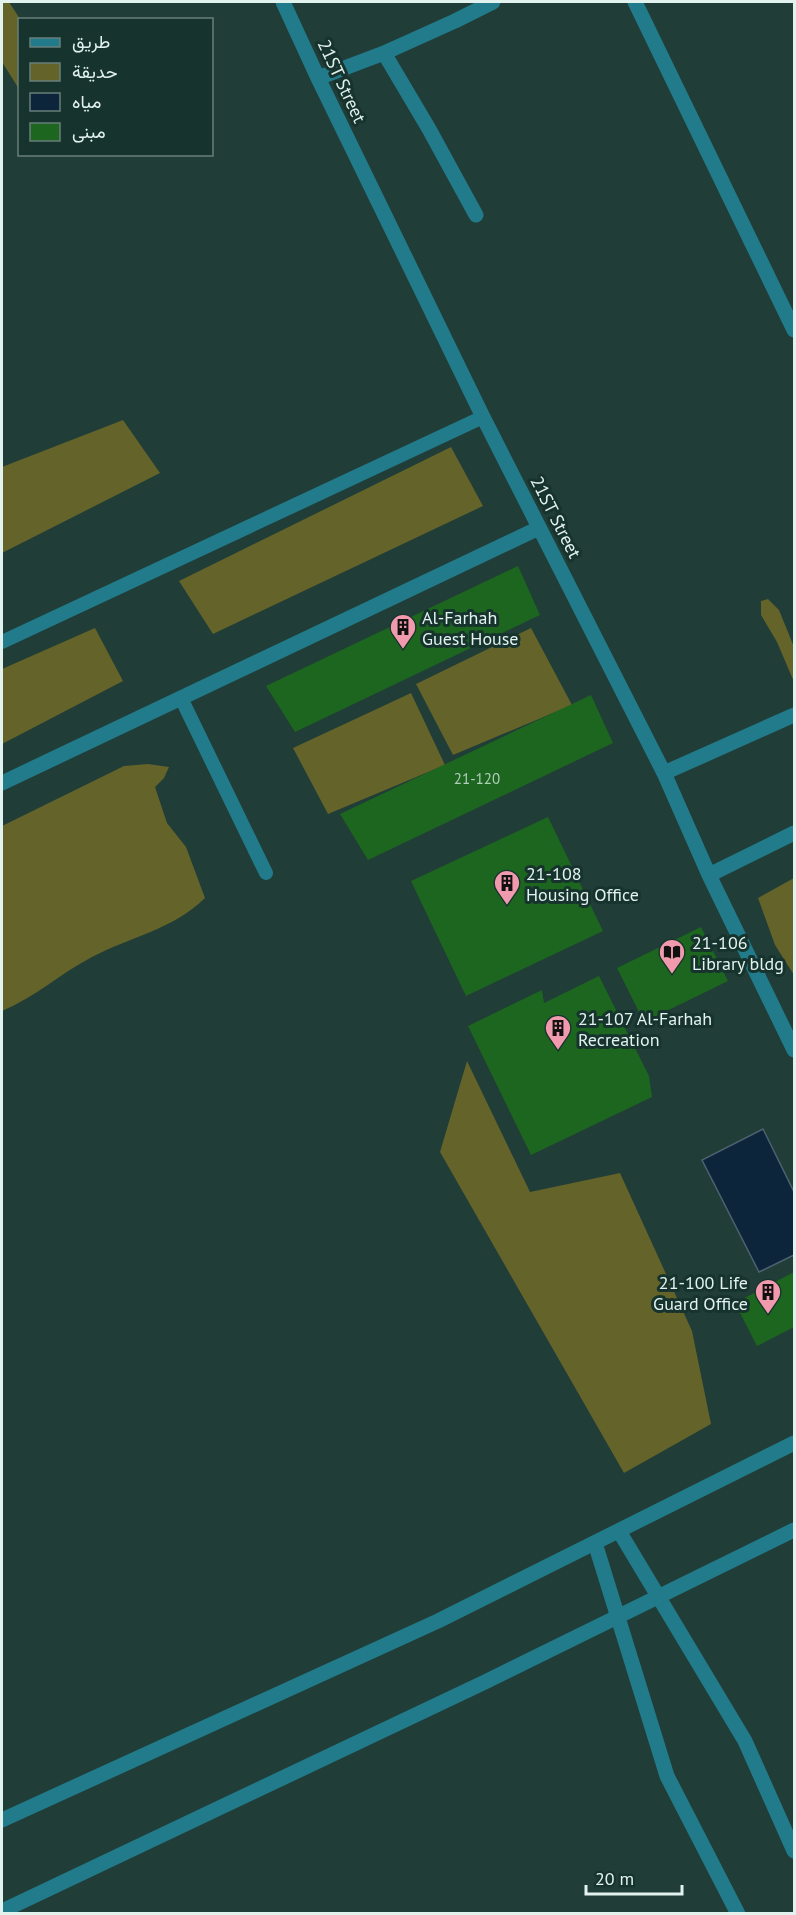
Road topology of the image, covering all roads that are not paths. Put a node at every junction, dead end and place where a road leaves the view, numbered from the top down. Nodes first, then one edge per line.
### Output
1 (283, 2) edge
2 (493, 2) edge
3 (635, 2) edge
4 (384, 53) junction
5 (318, 78) junction
6 (476, 216) dead end
7 (795, 330) edge
8 (483, 417) junction
9 (539, 528) junction
10 (2, 642) edge
11 (181, 698) junction
12 (795, 715) edge
13 (664, 773) junction
14 (2, 783) edge
15 (795, 832) edge
16 (266, 873) dead end
17 (709, 875) junction
18 (795, 1050) edge
19 (795, 1443) edge
20 (795, 1530) edge
21 (619, 1531) junction
22 (595, 1543) junction
23 (658, 1597) junction
24 (618, 1617) junction
25 (2, 1810) edge
26 (18, 1812) junction
27 (2, 1820) edge
28 (795, 1851) edge
29 (2, 1911) edge
30 (738, 1914) edge

1 - 5 street, 21ST Street
2 - 4 street
3 - 7 street
4 - 5 street
4 - 6 street
5 - 8 street, 21ST Street
8 - 9 street, 21ST Street
8 - 10 lane
9 - 11 street
9 - 13 street, 21ST Street
11 - 14 street
11 - 16 lane
12 - 13 street
13 - 17 street, 21ST Street
15 - 17 street
17 - 18 street, 21ST Street
19 - 21 street
20 - 23 street
21 - 22 street
21 - 23 street
22 - 24 street
22 - 26 street
23 - 24 street
23 - 28 street
24 - 29 street
24 - 30 street
25 - 26 lane
26 - 27 street

